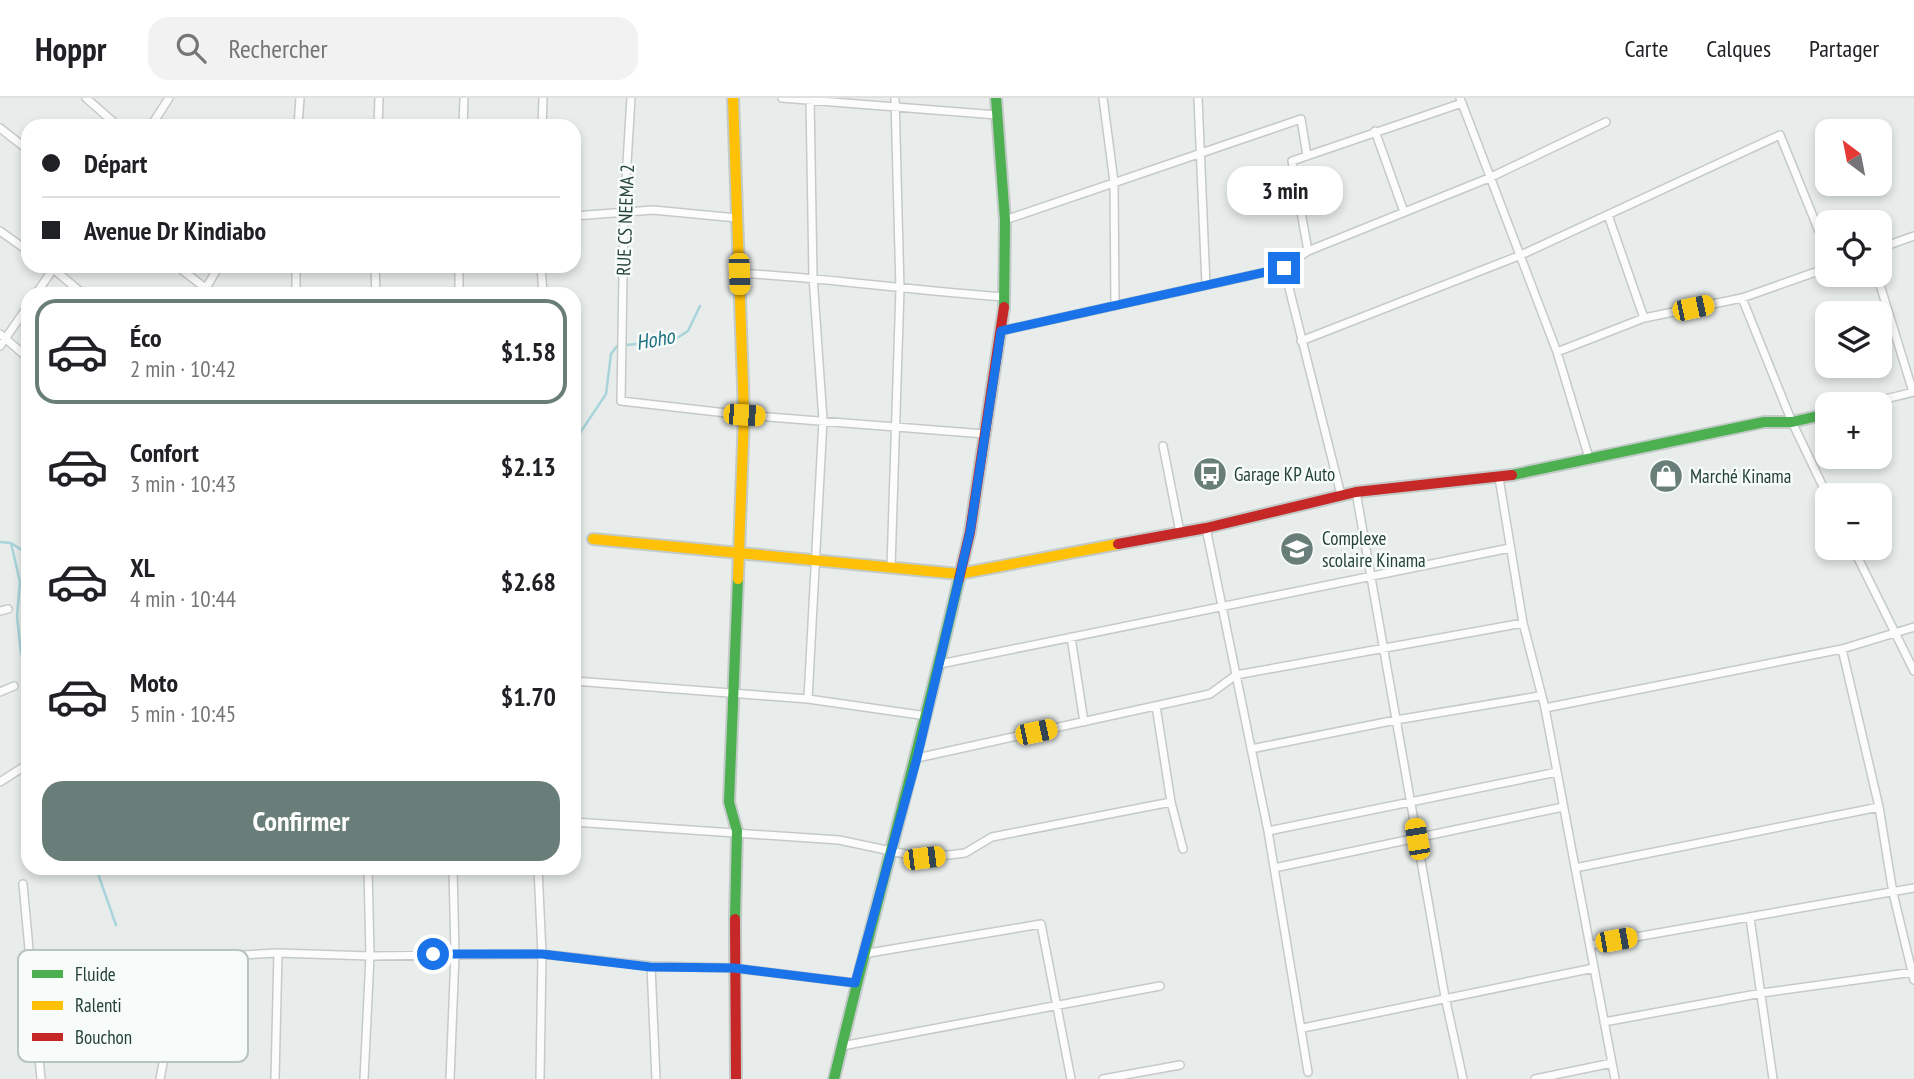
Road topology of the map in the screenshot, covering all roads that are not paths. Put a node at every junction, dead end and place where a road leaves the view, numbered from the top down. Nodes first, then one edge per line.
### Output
1 (86, 98) edge
2 (169, 98) edge
3 (300, 98) edge
4 (379, 98) edge
5 (464, 98) edge
6 (543, 98) edge
7 (631, 98) edge
8 (733, 98) edge
9 (782, 98) edge
10 (895, 98) edge
11 (998, 98) edge
12 (1103, 98) edge
13 (1198, 98) edge
14 (810, 100) edge
15 (1461, 100) edge
16 (895, 108) junction
17 (997, 115) junction
18 (110, 119) edge
19 (156, 119) edge
20 (298, 119) edge
21 (378, 119) edge
22 (463, 119) edge
23 (542, 119) edge
24 (1606, 122) dead end
25 (0, 128) edge
26 (1375, 131) junction
27 (21, 144) edge
28 (1202, 151) junction
29 (1307, 156) junction
30 (1489, 178) junction
31 (1114, 182) junction
32 (624, 212) junction
33 (1404, 212) junction
34 (581, 215) edge
35 (1608, 215) junction
36 (737, 218) junction
37 (1005, 220) junction
38 (1815, 221) edge
39 (0, 231) edge
40 (1914, 236) edge
41 (1892, 244) edge
42 (21, 245) edge
43 (1308, 251) junction
44 (1521, 255) junction
45 (1284, 268) junction
46 (1815, 272) edge
47 (60, 273) edge
48 (186, 273) edge
49 (739, 274) junction
50 (813, 277) junction
51 (1206, 285) junction
52 (75, 287) edge
53 (205, 287) edge
54 (1881, 287) edge
55 (900, 289) junction
56 (1005, 297) junction
57 (1742, 298) junction
58 (1115, 306) junction
59 (21, 314) edge
60 (1644, 318) junction
61 (1001, 331) junction
62 (3, 336) edge
63 (1301, 341) junction
64 (0, 346) edge
65 (21, 352) edge
66 (1557, 352) junction
67 (1914, 392) edge
68 (1892, 397) edge
69 (744, 415) junction
70 (1815, 417) edge
71 (823, 420) junction
72 (1792, 422) junction
73 (897, 429) junction
74 (985, 434) junction
75 (1163, 446) dead end
76 (1589, 458) junction
77 (1499, 478) junction
78 (1821, 483) edge
79 (1356, 492) junction
80 (1341, 495) junction
81 (1206, 528) junction
82 (1180, 532) junction
83 (593, 539) dead end
84 (1510, 548) junction
85 (739, 552) junction
86 (816, 559) junction
87 (1859, 560) edge
88 (891, 567) junction
89 (959, 574) junction
90 (1371, 577) junction
91 (1222, 607) junction
92 (1522, 623) junction
93 (1914, 627) edge
94 (1894, 633) junction
95 (1071, 637) junction
96 (1384, 648) junction
97 (1842, 649) junction
98 (940, 664) junction
99 (1914, 671) edge
100 (1236, 675) junction
101 (581, 682) edge
102 (14, 685) dead end
103 (0, 692) edge
104 (733, 695) junction
105 (1539, 696) junction
106 (808, 699) junction
107 (1156, 706) junction
108 (1545, 708) junction
109 (926, 716) junction
110 (1396, 720) junction
111 (1084, 722) junction
112 (1251, 750) junction
113 (917, 758) junction
114 (21, 768) edge
115 (1557, 772) junction
116 (0, 782) edge
117 (1410, 799) junction
118 (1171, 803) junction
119 (1563, 807) junction
120 (1879, 807) junction
121 (581, 822) edge
122 (737, 831) junction
123 (1268, 831) junction
124 (1417, 839) junction
125 (1183, 849) dead end
126 (890, 852) junction
127 (1274, 868) junction
128 (1575, 868) junction
129 (368, 875) edge
130 (453, 875) edge
131 (538, 875) edge
132 (23, 884) dead end
133 (1914, 888) edge
134 (1893, 893) junction
135 (1749, 918) junction
136 (1590, 945) junction
137 (29, 950) edge
138 (278, 953) junction
139 (455, 954) junction
140 (542, 954) junction
141 (863, 954) junction
142 (248, 955) edge
143 (370, 956) junction
144 (650, 967) junction
145 (734, 968) junction
146 (1594, 968) junction
147 (1913, 975) edge
148 (855, 983) junction
149 (1160, 986) dead end
150 (1762, 993) junction
151 (1445, 997) junction
152 (1058, 1005) junction
153 (1604, 1022) junction
154 (1303, 1028) junction
155 (841, 1046) junction
156 (1612, 1063) junction
157 (1180, 1066) dead end
158 (1308, 1072) dead end
159 (275, 1079) edge
160 (364, 1079) edge
161 (450, 1079) edge
162 (540, 1079) edge
163 (656, 1079) edge
164 (736, 1079) edge
165 (834, 1079) edge
166 (1071, 1079) edge
167 (1103, 1079) edge
168 (1463, 1079) edge
169 (1535, 1079) edge
170 (1615, 1079) edge
171 (1773, 1079) edge

1 - 18 street
2 - 19 street
3 - 20 street
4 - 21 street
5 - 22 street
6 - 23 street
7 - 32 street, RUE CS NEEMA 2
8 - 36 street
9 - 14 street
10 - 16 street
11 - 17 street
12 - 31 street
13 - 28 street
14 - 16 street
14 - 50 street
15 - 26 street
15 - 30 street
16 - 17 street
16 - 55 street
17 - 37 street
24 - 30 street
25 - 27 street
26 - 29 street
26 - 33 street
28 - 29 street
28 - 31 street
28 - 51 street
29 - 43 street
30 - 33 street
30 - 44 street
31 - 37 street
31 - 58 street
32 - 34 street
32 - 36 street
32 - 69 street, RUE CS NEEMA 2
33 - 43 street
35 - 38 street
35 - 44 street
35 - 60 street
36 - 49 street
37 - 56 street
39 - 42 street
40 - 41 street
43 - 45 street
44 - 63 street
44 - 66 street
45 - 51 street
45 - 63 street
46 - 57 street
47 - 52 street
48 - 53 street
49 - 50 street
49 - 69 street
50 - 55 street
50 - 71 street
51 - 58 street
54 - 67 street
55 - 56 street
55 - 73 street
56 - 61 street
57 - 60 street
57 - 72 street
58 - 61 street
59 - 62 street
60 - 66 street
61 - 74 street
62 - 64 street
62 - 65 street
63 - 80 street
66 - 76 street
67 - 68 street
69 - 71 street
69 - 85 street
70 - 72 street
71 - 73 street
71 - 86 street
72 - 76 street
72 - 78 street
73 - 74 street
73 - 88 street
74 - 89 street
75 - 82 street
76 - 77 street
77 - 79 street
77 - 84 street
79 - 80 street
79 - 90 street
80 - 81 street
81 - 82 street
81 - 91 street
82 - 89 street
83 - 85 street
84 - 90 street
84 - 92 street
85 - 86 street
85 - 104 street
86 - 88 street
86 - 106 street
87 - 94 street
88 - 89 street
89 - 98 street
90 - 91 street
90 - 96 street
91 - 95 street
91 - 100 street
92 - 96 street
92 - 105 street
93 - 94 street
94 - 97 street
94 - 99 street
95 - 98 street
95 - 111 street
96 - 100 street
96 - 110 street
97 - 108 street
97 - 120 street
98 - 109 street
100 - 107 street
100 - 112 street
101 - 104 street
102 - 103 street
104 - 106 street
104 - 122 street
105 - 108 street
105 - 110 street
106 - 109 street
107 - 111 street
107 - 118 street
108 - 115 street
109 - 113 street
110 - 112 street
110 - 117 street
111 - 113 street
112 - 123 street
113 - 126 street
114 - 116 street
115 - 117 street
115 - 119 street
117 - 123 street
117 - 124 street
118 - 125 street
118 - 126 street
119 - 124 street
119 - 128 street
120 - 128 street
120 - 134 street
121 - 122 street
122 - 126 street
122 - 145 street
123 - 127 street
124 - 127 street
124 - 151 street
126 - 141 street
127 - 154 street
128 - 136 street
129 - 143 street
130 - 139 street
131 - 140 street
132 - 137 street
133 - 134 street
134 - 135 street
134 - 147 street
135 - 136 street
135 - 150 street
136 - 146 street
138 - 142 street
138 - 143 street
138 - 159 street
139 - 140 street
139 - 143 street
139 - 161 street
140 - 144 street
140 - 162 street
141 - 148 street
141 - 152 street
143 - 160 street
144 - 145 street
144 - 163 street
145 - 148 street
145 - 164 street
146 - 151 street
146 - 153 street
147 - 150 street
148 - 155 street
149 - 152 street
150 - 153 street
150 - 171 street
151 - 154 street
151 - 168 street
152 - 155 street
152 - 166 street
153 - 156 street
154 - 158 street
155 - 165 street
156 - 169 street
156 - 170 street
157 - 167 street

